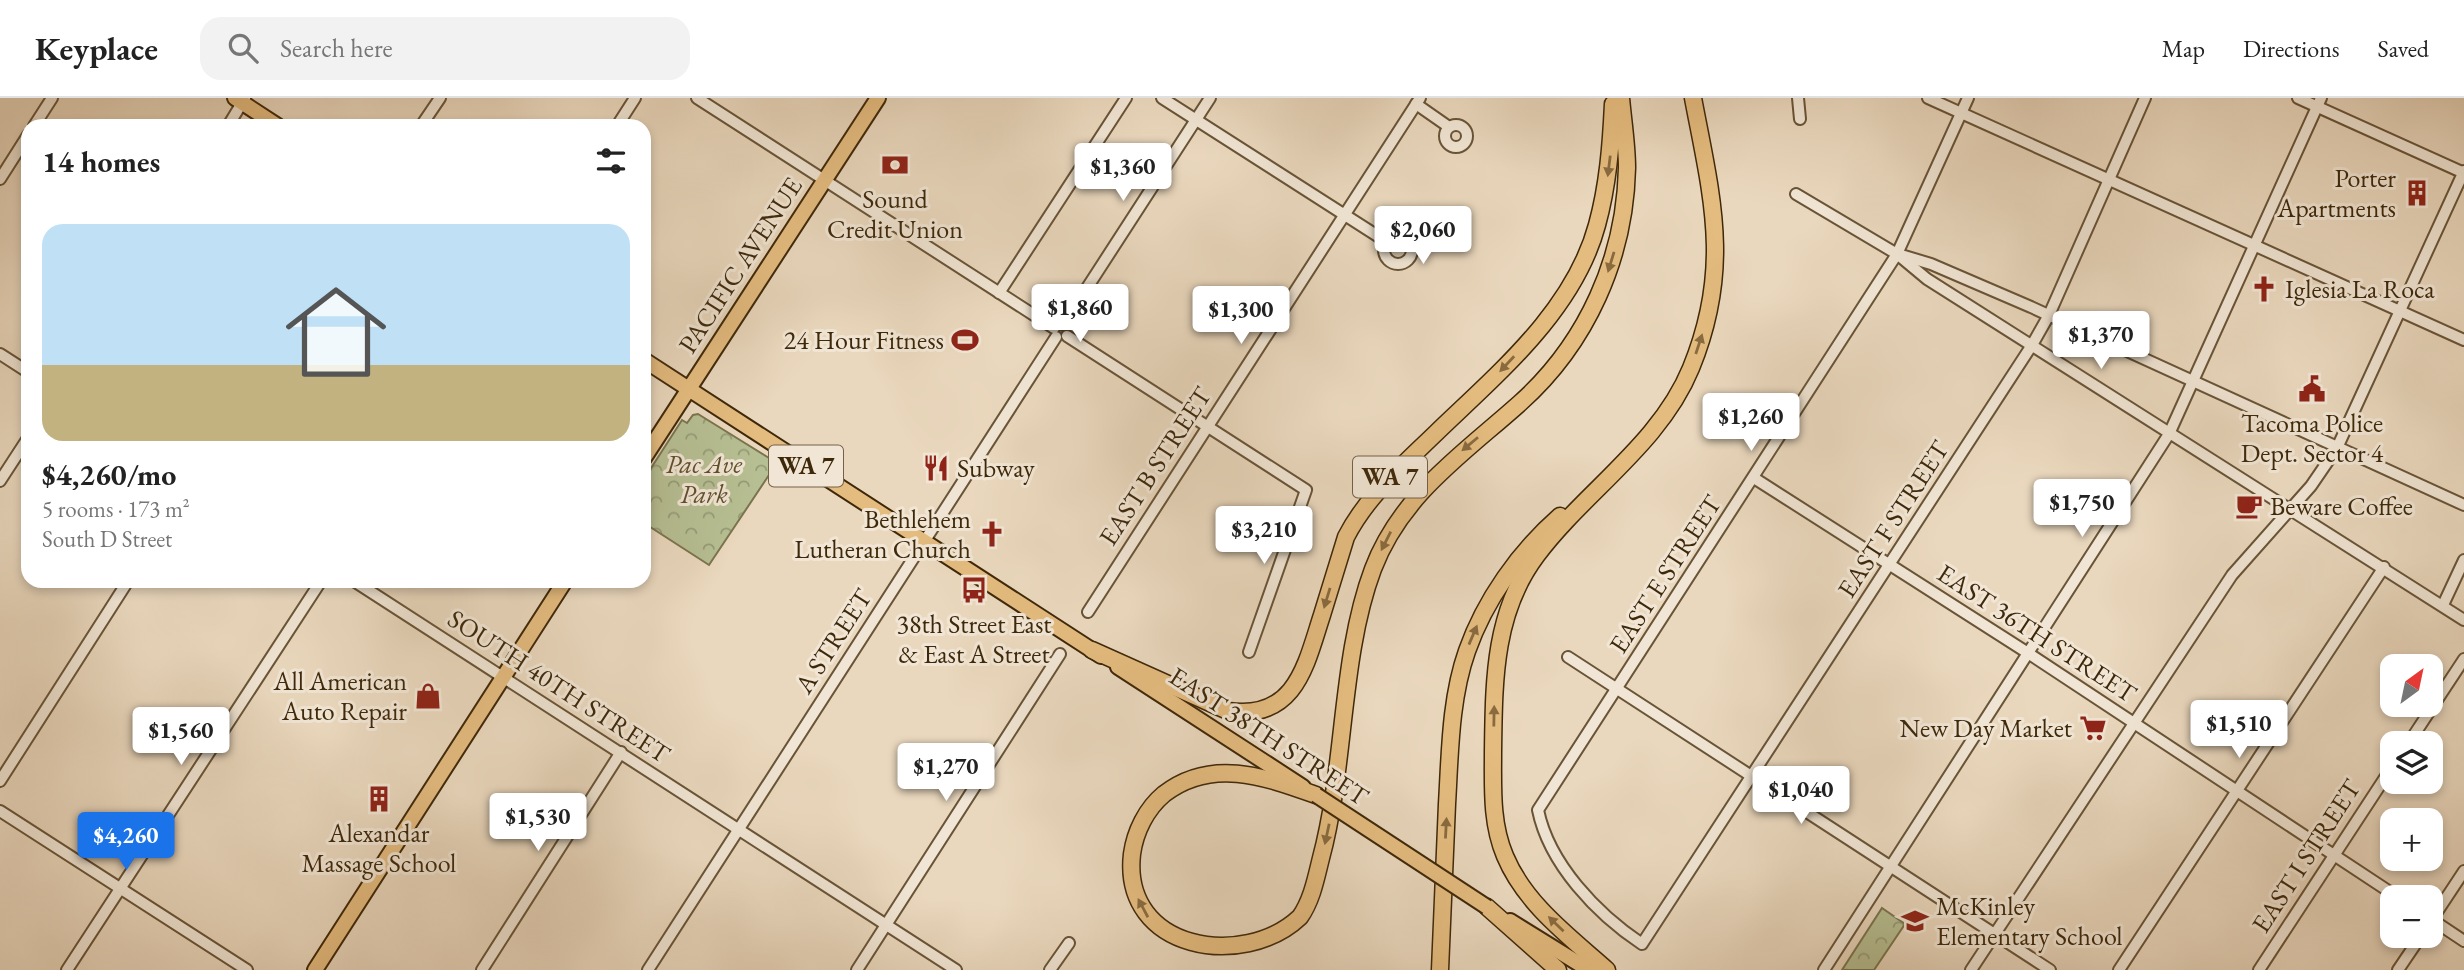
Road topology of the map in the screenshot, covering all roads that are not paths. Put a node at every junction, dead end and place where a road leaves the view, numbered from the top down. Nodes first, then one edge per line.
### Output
1 (52, 98) edge
2 (440, 98) edge
3 (635, 98) edge
4 (697, 98) edge
5 (878, 98) edge
6 (1126, 98) edge
7 (1161, 98) edge
8 (1210, 98) edge
9 (1613, 98) edge
10 (1620, 98) edge
11 (1693, 98) edge
12 (1798, 98) edge
13 (1928, 98) edge
14 (1968, 98) edge
15 (2145, 98) edge
16 (2298, 98) edge
17 (241, 100) edge
18 (1418, 101) edge
19 (2319, 102) edge
20 (1962, 113) junction
21 (38, 119) edge
22 (232, 119) edge
23 (268, 119) edge
24 (426, 119) edge
25 (622, 119) edge
26 (1800, 119) dead end
27 (1196, 120) junction
28 (1449, 127) dead end
29 (21, 146) edge
30 (2464, 172) edge
31 (0, 179) edge
32 (824, 180) junction
33 (2108, 180) junction
34 (1796, 194) dead end
35 (1345, 215) junction
36 (1387, 242) dead end
37 (2255, 245) junction
38 (1897, 254) junction
39 (999, 293) junction
40 (2401, 311) junction
41 (2049, 316) junction
42 (1060, 332) junction
43 (2464, 340) edge
44 (2032, 345) junction
45 (0, 354) edge
46 (651, 365) edge
47 (21, 368) edge
48 (2193, 382) junction
49 (689, 389) junction
50 (1208, 427) junction
51 (2169, 434) junction
52 (1640, 444) junction
53 (651, 447) edge
54 (2337, 448) junction
55 (21, 449) edge
56 (1754, 478) junction
57 (0, 481) edge
58 (2464, 505) edge
59 (2291, 508) junction
60 (923, 542) junction
61 (2464, 560) edge
62 (1890, 565) junction
63 (2385, 567) junction
64 (124, 588) edge
65 (316, 588) edge
66 (365, 588) edge
67 (560, 588) edge
68 (2443, 605) junction
69 (1088, 612) dead end
70 (2464, 620) edge
71 (1092, 650) junction
72 (1249, 652) dead end
73 (2028, 653) junction
74 (1060, 654) dead end
75 (1568, 657) dead end
76 (2464, 659) edge
77 (503, 677) junction
78 (1618, 689) junction
79 (2134, 723) junction
80 (2417, 731) edge
81 (621, 752) junction
82 (1752, 777) junction
83 (0, 782) edge
84 (2380, 785) edge
85 (2237, 791) junction
86 (1316, 795) junction
87 (0, 811) edge
88 (740, 828) junction
89 (2334, 855) junction
90 (1891, 866) junction
91 (2464, 871) edge
92 (2380, 885) edge
93 (121, 887) junction
94 (2443, 902) edge
95 (1487, 907) junction
96 (887, 925) junction
97 (2443, 928) edge
98 (1995, 934) junction
99 (2464, 941) edge
100 (1069, 943) dead end
101 (1642, 944) joint
102 (2413, 948) edge
103 (67, 970) edge
104 (247, 970) edge
105 (315, 970) edge
106 (482, 970) edge
107 (648, 970) edge
108 (857, 970) edge
109 (956, 970) edge
110 (1050, 970) edge
111 (1440, 970) edge
112 (1558, 970) edge
113 (1589, 970) edge
114 (1606, 970) edge
115 (1824, 970) edge
116 (1971, 970) edge
117 (2050, 970) edge
118 (2119, 970) edge
119 (2259, 970) edge
120 (2399, 970) edge

1 - 21 street
2 - 24 street
3 - 25 street
4 - 32 street
5 - 32 main road, PACIFIC AVENUE
6 - 39 street
7 - 27 street
8 - 27 street, A STREET
9 -> 71 highway, WA 7
10 -> 86 highway
52 -> 11 highway
12 - 26 street
13 - 20 street
14 - 20 street, EAST E STREET
15 - 33 street, EAST F STREET
16 - 19 street
17 - 22 street
17 - 23 main road
18 - 28 street
18 - 35 street, EAST B STREET
19 - 30 street
19 - 37 street
20 - 33 street
20 - 38 street, EAST E STREET
27 - 35 street
27 - 42 street, A STREET
29 - 31 street
30 - 40 street
32 - 39 street
32 - 49 main road, PACIFIC AVENUE
33 - 37 street
33 - 41 street, EAST F STREET
34 - 38 street
35 - 36 street
35 - 50 street, EAST B STREET
37 - 40 street
37 - 48 street
38 - 41 street
38 - 44 street
38 - 56 street, EAST E STREET
39 - 42 street
40 - 43 street
40 - 54 street
41 - 44 street, EAST F STREET
41 - 48 street
42 - 50 street
42 - 60 street, A STREET
44 - 51 street
44 - 62 street, EAST F STREET
45 - 47 street
46 - 49 main road, WA 7
48 - 51 street
48 - 54 street
49 - 53 main road, PACIFIC AVENUE
49 - 60 main road, WA 7
50 - 69 street, EAST B STREET
50 - 72 street
51 - 59 street
51 - 73 street
111 -> 52 highway
114 -> 52 highway
54 - 58 street
54 - 59 street
55 - 57 street
56 - 62 street, EAST 36TH STREET
56 - 78 street, EAST E STREET
59 - 63 street
59 - 79 street
60 - 71 main road, EAST 38TH STREET / WA 7
60 - 88 street, A STREET
61 - 68 street
62 - 73 street, EAST 36TH STREET
62 - 82 street, EAST F STREET
63 - 68 street
63 - 85 street
64 - 83 street
65 - 93 street
66 - 77 street, SOUTH 40TH STREET
67 - 77 main road
68 - 70 street
71 - 86 main road, EAST 38TH STREET / WA 7
73 - 79 street, EAST 36TH STREET
73 - 90 street
74 - 96 street
75 - 78 street
76 - 80 street
77 - 81 street, SOUTH 40TH STREET
77 - 105 main road
78 - 82 street
78 - 101 street, EAST E STREET
79 - 85 street, EAST 36TH STREET
79 - 98 street
81 - 88 street, SOUTH 40TH STREET
81 - 106 street
82 - 90 street
82 - 101 street, EAST F STREET
84 - 89 street, EAST I STREET
85 - 89 street, EAST 36TH STREET
85 - 118 street
86 - 95 main road, EAST 38TH STREET / WA 7, bridge
87 - 93 street
88 - 96 street, SOUTH 40TH STREET
88 - 107 street, A STREET
89 - 92 street, EAST 36TH STREET
89 - 119 street, EAST I STREET
90 - 98 street
90 - 115 street
91 - 94 street
93 - 103 street
93 - 104 street
95 - 112 highway
95 - 113 main road, EAST 38TH STREET / WA 7
96 - 108 street
96 - 109 street, SOUTH 40TH STREET
97 - 99 street
98 - 116 street
98 - 117 street
100 - 110 street
102 - 120 street

